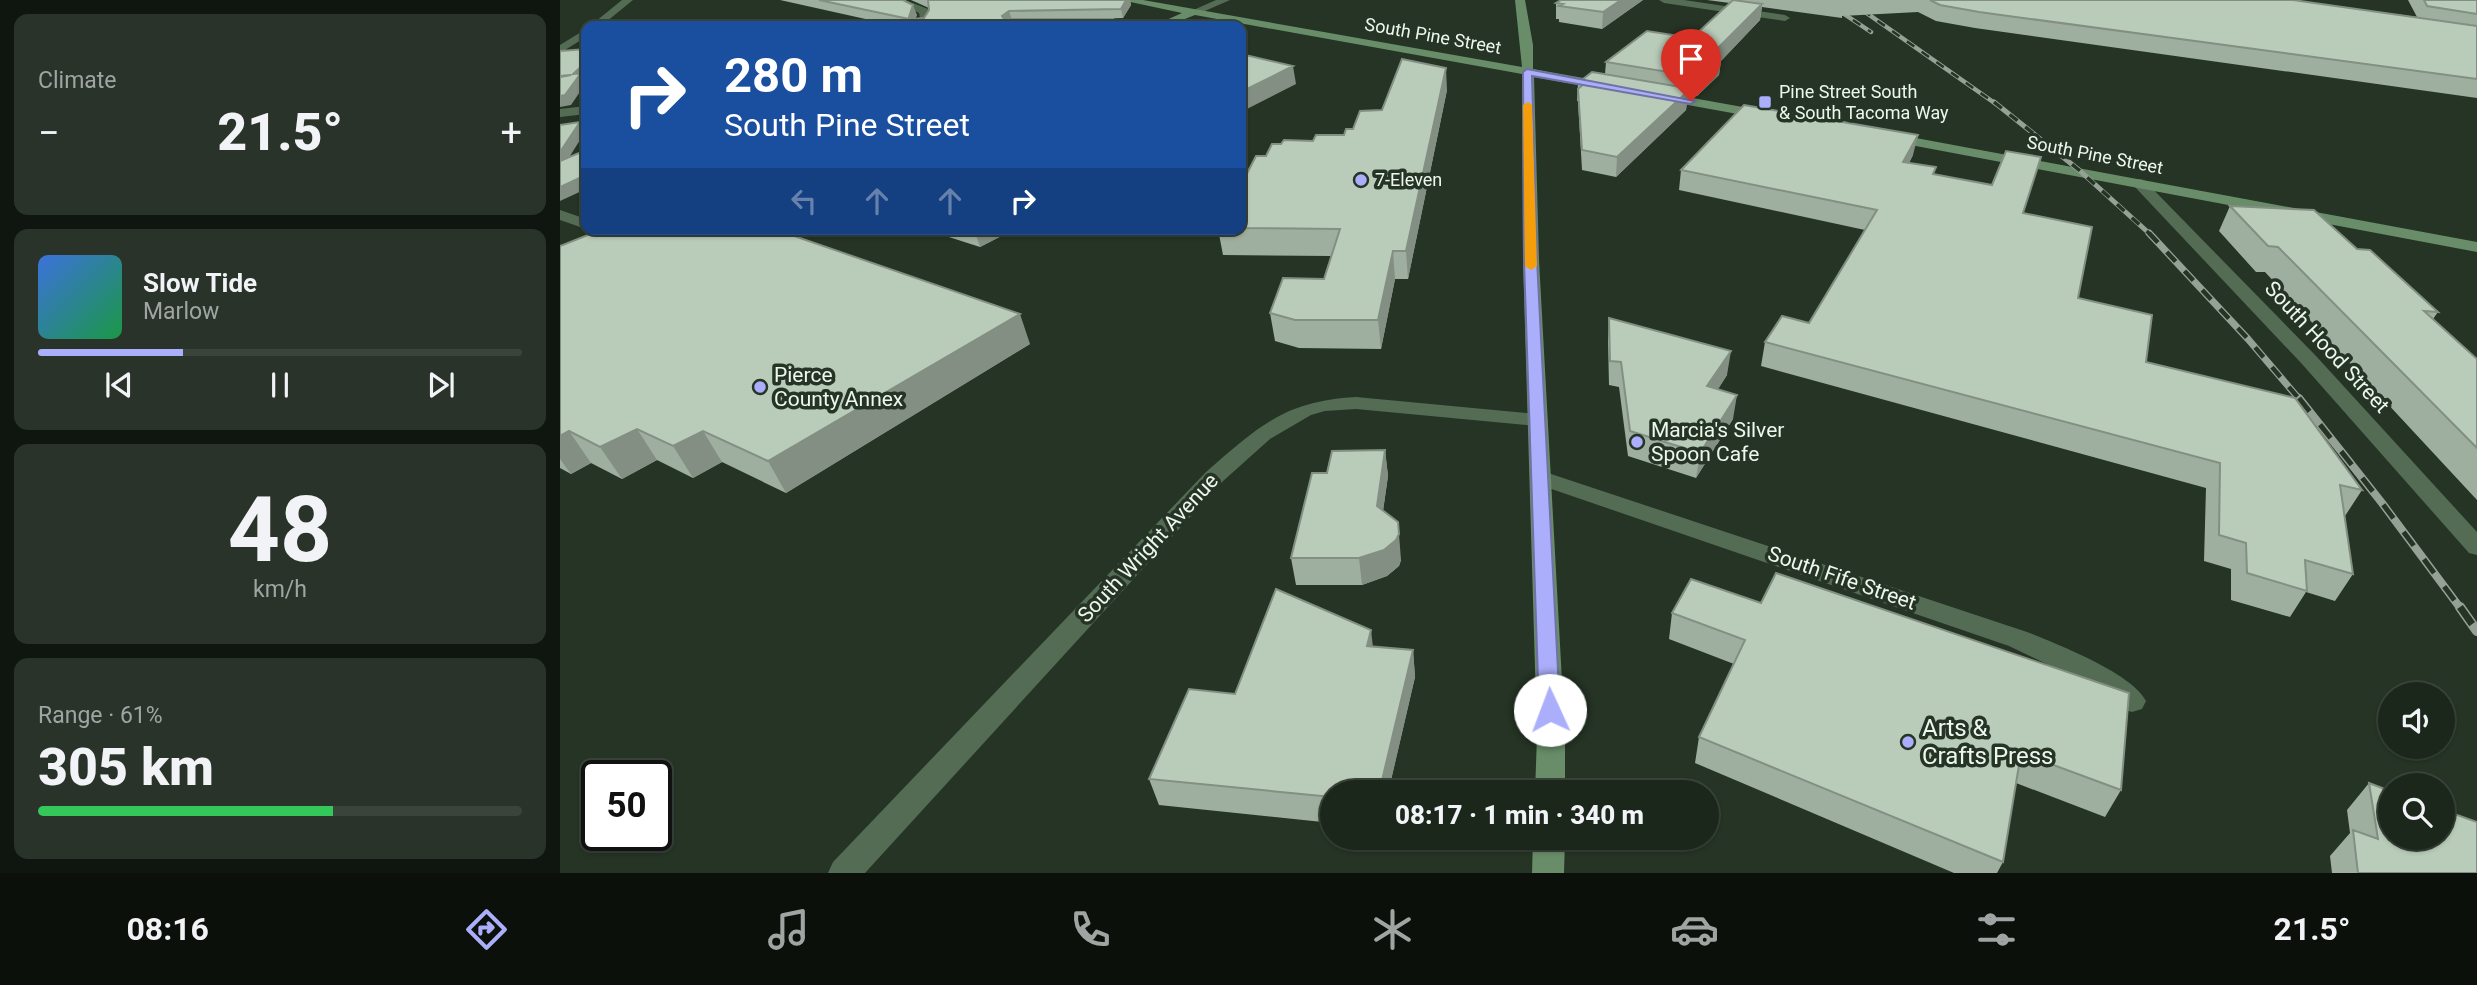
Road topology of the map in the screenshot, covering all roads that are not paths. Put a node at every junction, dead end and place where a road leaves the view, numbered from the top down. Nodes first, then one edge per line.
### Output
1 (628, 0) edge
2 (896, 0) edge
3 (1126, 0) edge
4 (1225, 0) edge
5 (1520, 0) edge
6 (1664, 0) edge
7 (1194, 12) junction
8 (1785, 18) dead end
9 (601, 21) edge
10 (923, 21) edge
11 (1171, 21) edge
12 (1244, 21) edge
13 (1246, 21) edge
14 (581, 35) edge
15 (561, 48) edge
16 (1527, 72) junction
17 (1623, 89) edge
18 (1649, 94) edge
19 (581, 111) edge
20 (560, 113) edge
21 (1779, 117) edge
22 (1875, 134) edge
23 (2139, 183) junction
24 (560, 215) edge
25 (581, 222) edge
26 (2477, 247) edge
27 (1538, 420) junction
28 (1542, 478) junction
29 (2477, 547) edge
30 (2132, 701) dead end
31 (1550, 780) edge
32 (1549, 850) edge
33 (844, 873) edge
34 (1548, 873) edge

1 - 9 street
2 - 10 street
3 - 7 main road, South Pine Street
4 - 7 street
5 - 16 main road
6 - 8 street
7 - 11 main road
7 - 12 main road, South Pine Street
13 - 16 main road, South Pine Street
14 - 15 street
16 - 17 main road, South Pine Street
16 - 27 main road
18 - 21 main road
19 - 20 street
22 - 23 main road, South Pine Street
23 - 26 main road, South Pine Street
23 - 29 street, South Hood Street
24 - 25 street
27 - 28 main road
27 - 33 street, South Wright Avenue
28 - 30 street, South Fife Street
28 - 31 main road
32 - 34 main road

